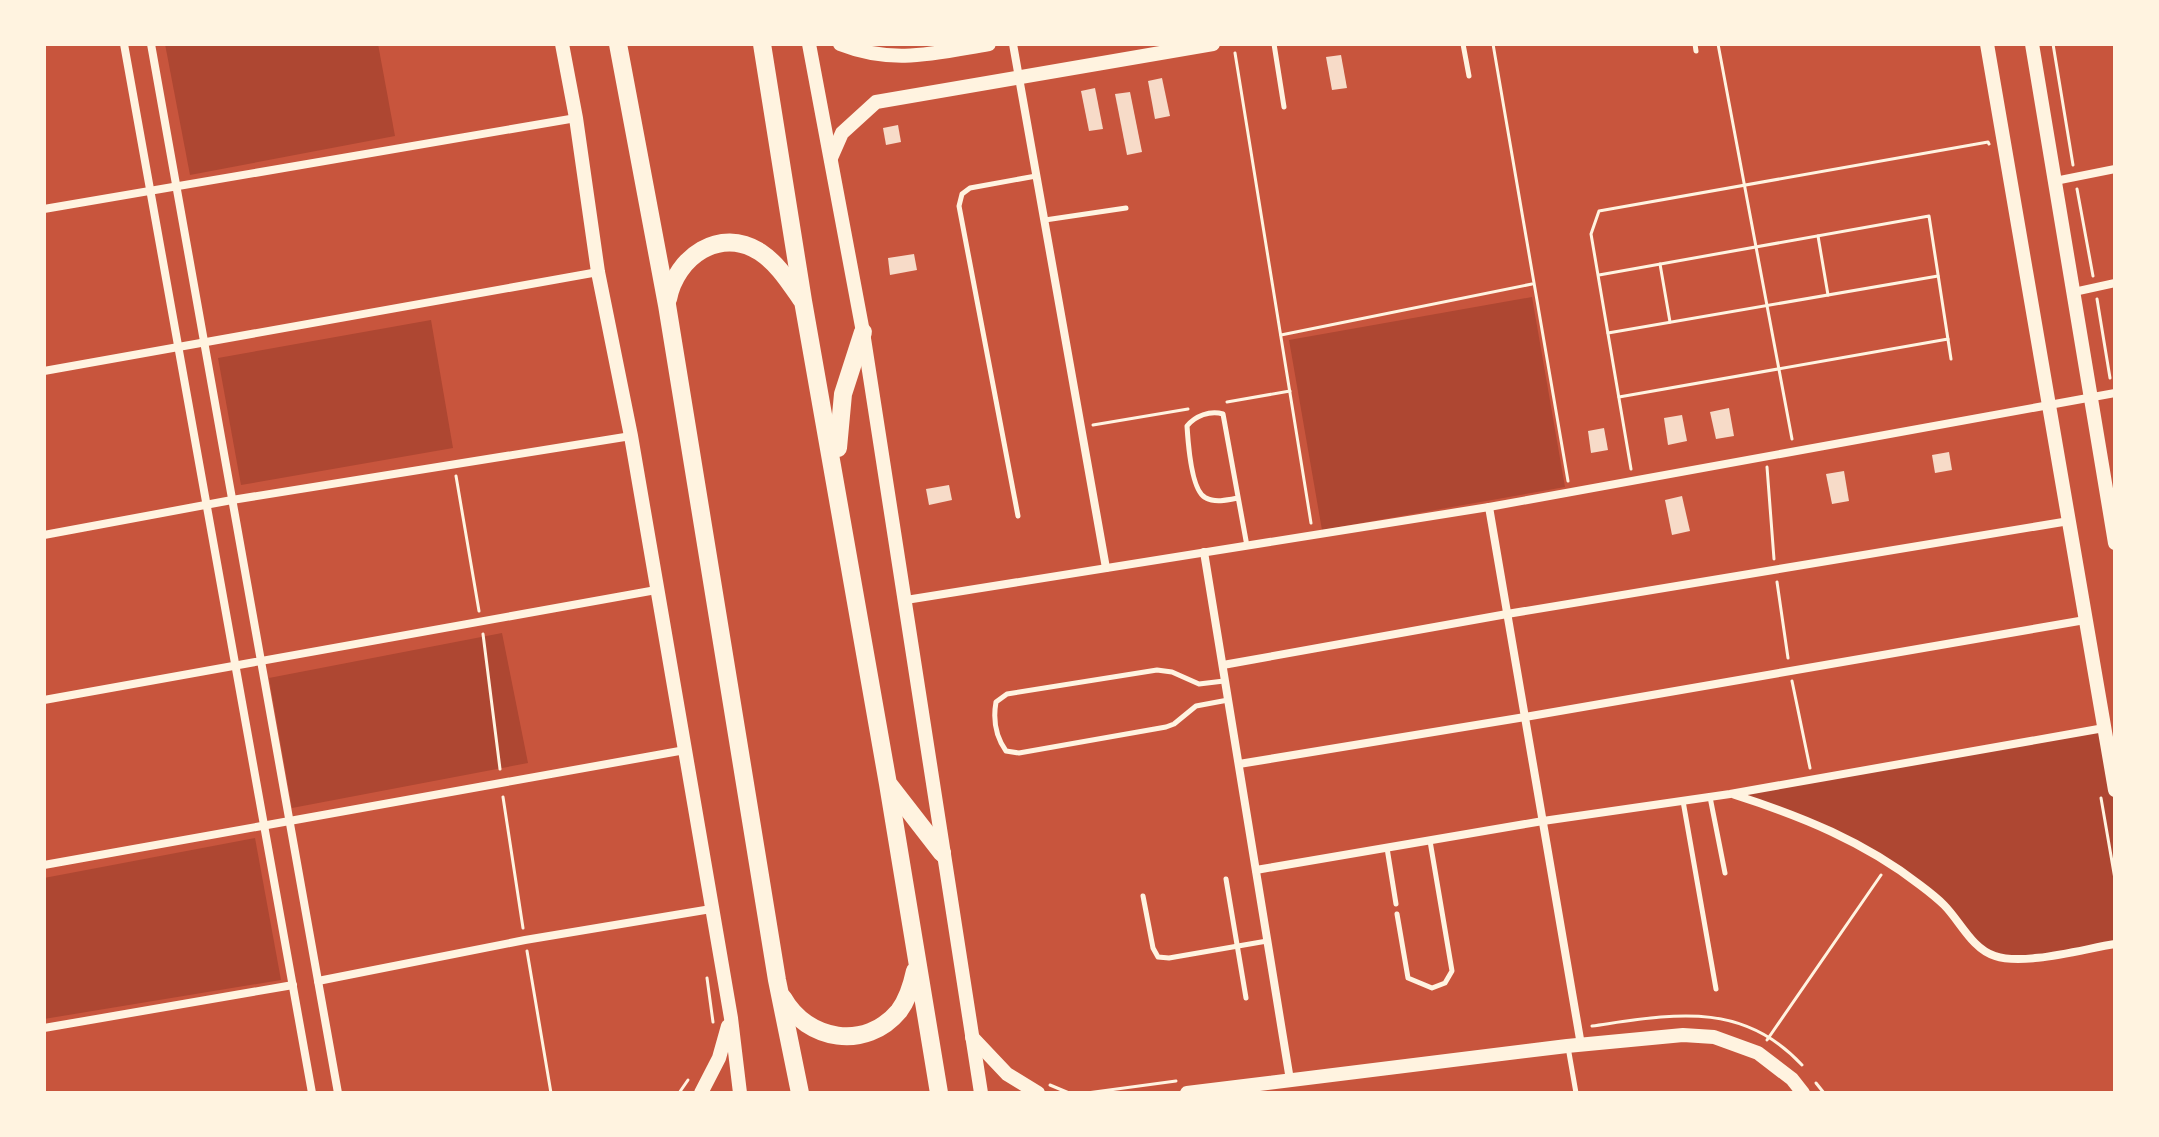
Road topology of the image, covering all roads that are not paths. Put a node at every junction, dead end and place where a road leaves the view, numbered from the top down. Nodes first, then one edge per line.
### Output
1 (124, 44) edge
2 (151, 44) edge
3 (562, 44) edge
4 (618, 44) edge
5 (762, 44) edge
6 (809, 44) edge
7 (840, 44) edge
8 (989, 44) edge
9 (1013, 44) edge
10 (1213, 44) edge
11 (1274, 44) edge
12 (1463, 44) edge
13 (1987, 44) edge
14 (2032, 44) edge
15 (927, 49) edge
16 (1469, 76) dead end
17 (1019, 77) junction
18 (1284, 107) dead end
19 (576, 118) junction
20 (831, 158) junction
21 (2115, 169) edge
22 (1036, 176) junction
23 (2055, 181) junction
24 (176, 186) junction
25 (150, 191) junction
26 (1126, 208) dead end
27 (44, 209) edge
28 (1044, 220) junction
29 (598, 272) junction
30 (2115, 283) edge
31 (2074, 292) junction
32 (803, 301) junction
33 (667, 305) junction
34 (863, 332) junction
35 (204, 344) junction
36 (179, 348) junction
37 (44, 371) edge
38 (2115, 393) edge
39 (2091, 398) junction
40 (2050, 404) junction
41 (631, 436) junction
42 (838, 490) junction
43 (1238, 498) junction
44 (232, 500) junction
45 (207, 505) junction
46 (1489, 507) junction
47 (1018, 516) dead end
48 (2113, 520) edge
49 (2070, 521) junction
50 (44, 535) edge
51 (2115, 543) edge
52 (1247, 546) junction
53 (1204, 552) junction
54 (1106, 568) junction
55 (656, 590) junction
56 (906, 600) junction
57 (1507, 614) junction
58 (2085, 620) junction
59 (261, 661) junction
60 (1223, 665) junction
61 (235, 666) junction
62 (1225, 680) junction
63 (44, 700) edge
64 (1228, 700) junction
65 (1525, 717) junction
66 (2104, 728) junction
67 (685, 750) junction
68 (1239, 764) junction
69 (888, 784) junction
70 (2115, 790) edge
71 (1730, 794) junction
72 (1710, 797) junction
73 (1683, 801) junction
74 (289, 821) junction
75 (1543, 821) junction
76 (264, 826) junction
77 (1430, 841) junction
78 (1387, 848) junction
79 (942, 853) junction
80 (44, 865) edge
81 (1256, 870) junction
82 (1725, 873) dead end
83 (1226, 879) dead end
84 (1143, 896) dead end
85 (1396, 904) dead end
86 (711, 909) junction
87 (1397, 914) dead end
88 (1267, 941) junction
89 (2115, 944) edge
90 (1238, 946) junction
91 (918, 961) junction
92 (777, 980) junction
93 (318, 981) junction
94 (293, 985) junction
95 (1716, 989) dead end
96 (1246, 998) dead end
97 (731, 1018) junction
98 (44, 1028) edge
99 (972, 1037) junction
100 (1574, 1045) junction
101 (1292, 1087) edge
102 (1256, 1089) edge
103 (312, 1093) edge
104 (338, 1093) edge
105 (701, 1093) edge
106 (740, 1093) edge
107 (800, 1093) edge
108 (939, 1093) edge
109 (981, 1093) edge
110 (1038, 1093) edge
111 (1187, 1093) edge
112 (1576, 1093) edge
113 (1803, 1093) edge

1 - 25 street
2 - 24 street
3 - 19 street
4 - 33 highway
5 - 32 highway
6 - 20 street
7 - 15 street
8 - 15 street
9 - 17 street
10 - 17 street
11 - 18 lane
12 - 16 lane
13 - 40 street
14 - 23 street
17 - 20 street
17 - 22 street
19 - 24 street
19 - 29 street
20 - 34 street
21 - 23 street
22 - 28 street
22 - 47 lane
23 - 31 street
24 - 25 street
24 - 35 street
25 - 27 street
25 - 36 street
26 - 28 lane
28 - 54 street
29 - 35 street
29 - 41 street
30 - 31 street
31 - 39 street
32 - 33 highway
32 - 42 highway
33 - 92 highway
34 - 42 highway
34 - 56 street
35 - 36 street
35 - 44 street
36 - 37 street
36 - 45 street
38 - 39 street
39 - 40 street
39 - 48 street
40 - 46 street
40 - 49 street
41 - 44 street
41 - 55 street
42 - 69 highway
43 - 43 lane
43 - 52 lane
44 - 45 street
44 - 59 street
45 - 50 street
45 - 61 street
46 - 52 street
46 - 57 street
48 - 51 street
49 - 57 street
49 - 58 street
52 - 53 street
53 - 54 street
53 - 60 street
54 - 56 street
55 - 59 street
55 - 67 street
56 - 79 street
57 - 60 street
57 - 65 street
58 - 65 street
58 - 66 street
59 - 61 street
59 - 74 street
60 - 62 street
61 - 63 street
61 - 76 street
62 - 64 street
62 - 64 lane
64 - 68 street
65 - 68 street
65 - 75 street
66 - 70 street
66 - 71 street
67 - 74 street
67 - 86 street
68 - 81 street
69 - 79 highway
69 - 91 highway
71 - 72 street
71 - 89 street
72 - 73 street
72 - 82 lane
73 - 75 street
73 - 95 lane
74 - 76 street
74 - 93 street
75 - 77 street
75 - 100 street
76 - 80 street
76 - 94 street
77 - 78 street
77 - 87 lane
78 - 81 street
78 - 85 lane
79 - 99 street
81 - 88 street
83 - 90 lane
84 - 90 lane
86 - 93 street
86 - 97 street
88 - 90 lane
88 - 101 street
90 - 96 lane
91 - 92 highway
91 - 108 highway
92 - 107 highway
93 - 104 street
94 - 98 street
94 - 103 street
97 - 105 street
97 - 106 street
99 - 109 street
99 - 110 street
100 - 101 street
100 - 112 lane
100 - 113 street
101 - 102 street
102 - 111 street

